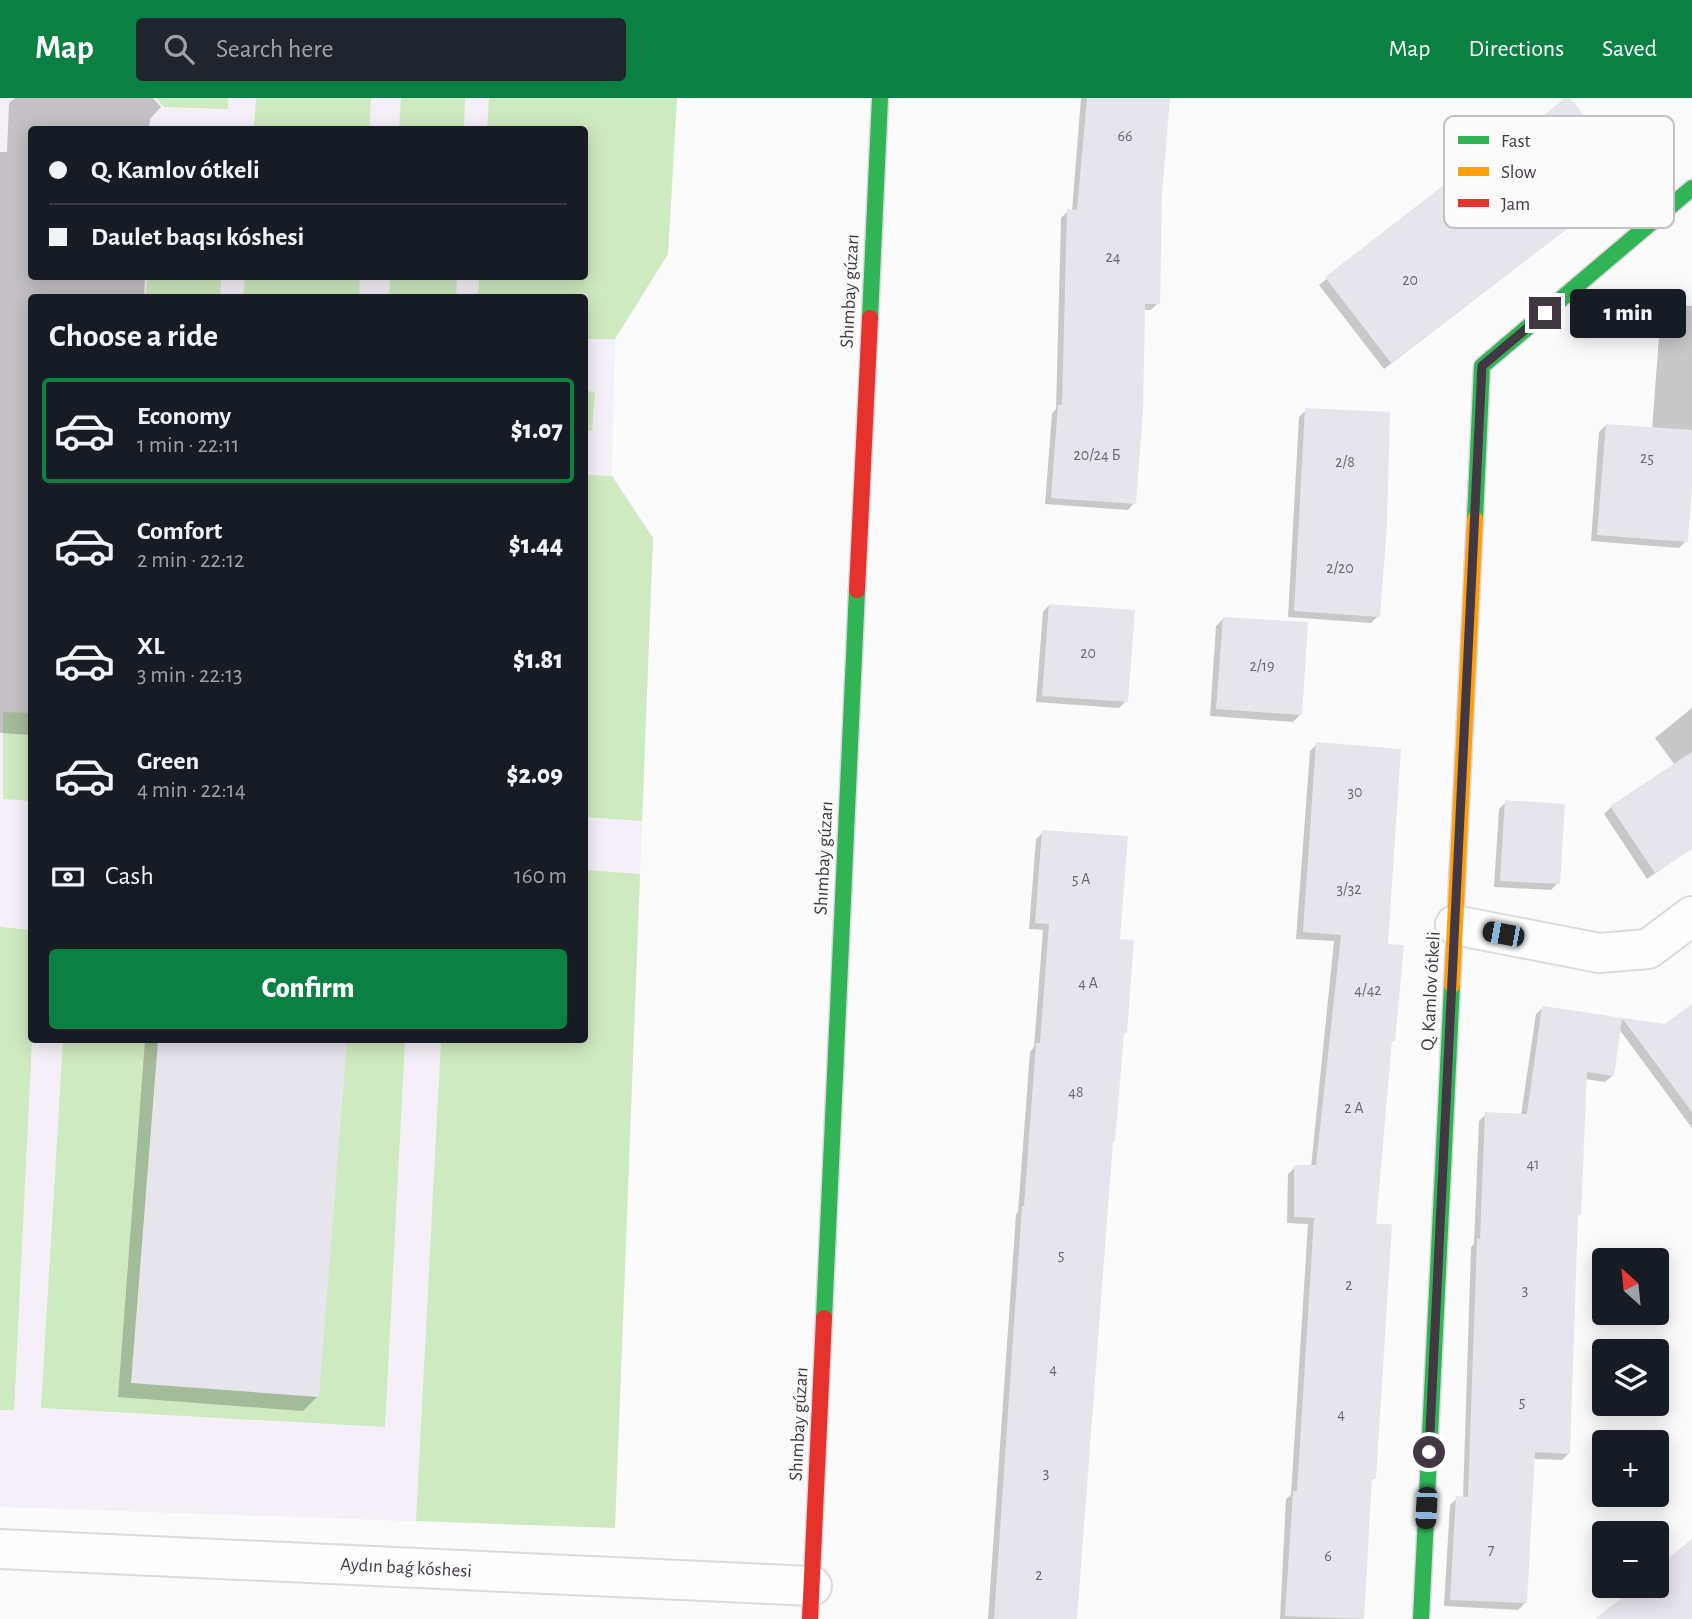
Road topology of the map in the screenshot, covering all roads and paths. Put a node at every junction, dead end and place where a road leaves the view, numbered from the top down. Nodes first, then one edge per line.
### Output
1 (880, 98) edge
2 (1692, 187) edge
3 (1674, 202) edge
4 (1644, 228) edge
5 (1692, 916) edge
6 (1455, 925) junction
7 (0, 1549) edge
8 (811, 1602) edge
9 (1421, 1619) edge

1 - 8 street, Shımbay gúzarı
2 - 3 street, Q. Kamlov ótkeli
4 - 6 street, Q. Kamlov ótkeli
5 - 6 street
6 - 9 street, Q. Kamlov ótkeli
7 - 8 street, Aydın baǵ kóshesi

